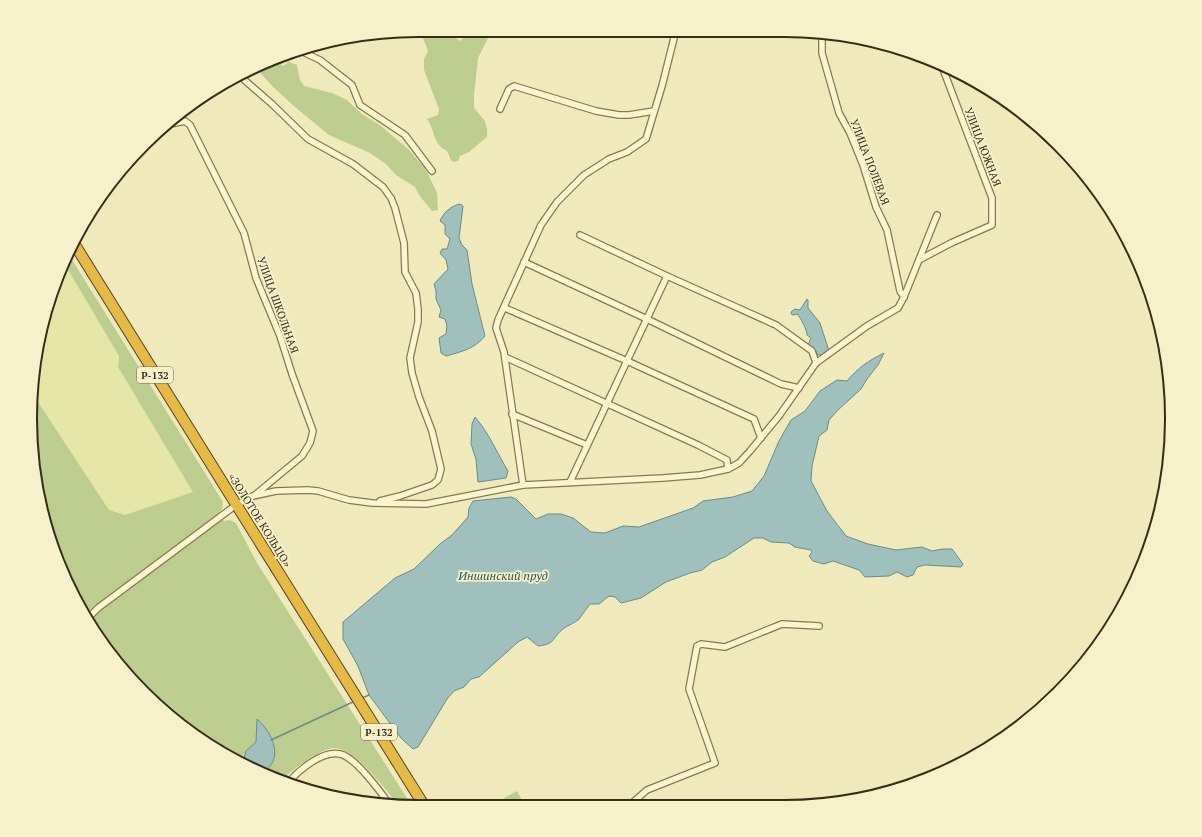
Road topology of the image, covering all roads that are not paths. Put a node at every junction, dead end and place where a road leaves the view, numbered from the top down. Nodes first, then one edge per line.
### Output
1 (674, 37) edge
2 (822, 39) edge
3 (307, 54) edge
4 (944, 73) edge
5 (244, 79) edge
6 (500, 109) dead end
7 (654, 111) junction
8 (178, 122) edge
9 (432, 171) dead end
10 (937, 215) dead end
11 (580, 235) dead end
12 (77, 248) edge
13 (919, 260) junction
14 (524, 262) junction
15 (667, 276) junction
16 (904, 297) junction
17 (505, 308) junction
18 (647, 319) junction
19 (505, 357) junction
20 (627, 361) junction
21 (816, 363) junction
22 (799, 388) junction
23 (607, 404) junction
24 (512, 414) junction
25 (760, 438) junction
26 (587, 445) junction
27 (728, 469) junction
28 (570, 482) junction
29 (523, 485) junction
30 (253, 496) junction
31 (372, 503) junction
32 (236, 505) junction
33 (91, 615) edge
34 (819, 626) dead end
35 (292, 779) edge
36 (384, 798) edge
37 (421, 800) edge
38 (636, 800) edge

1 - 7 street
2 - 16 street, УЛИЦА ПОЛЕВАЯ
3 - 9 street
4 - 13 street, УЛИЦА ЮЖНАЯ
5 - 31 street
6 - 7 street
7 - 14 street
8 - 30 street, УЛИЦА ШКОЛЬНАЯ
10 - 13 street
11 - 15 street
12 - 32 highway, «ЗОЛОТОЕ КОЛЬЦО» / Р-132
13 - 16 street
14 - 17 street
14 - 18 street
15 - 18 street
15 - 21 street
16 - 21 street
17 - 19 street
17 - 20 street
18 - 20 street
18 - 22 street
19 - 23 street
19 - 24 street
20 - 23 street
20 - 25 street
21 - 22 street
22 - 25 street
23 - 26 street
23 - 27 street
24 - 26 street
24 - 29 street
25 - 27 street
26 - 28 street
27 - 28 street
28 - 29 street
29 - 31 street
30 - 31 street
30 - 32 street
32 - 33 street
32 - 37 highway, «ЗОЛОТОЕ КОЛЬЦО» / Р-132
34 - 38 street
35 - 36 street

